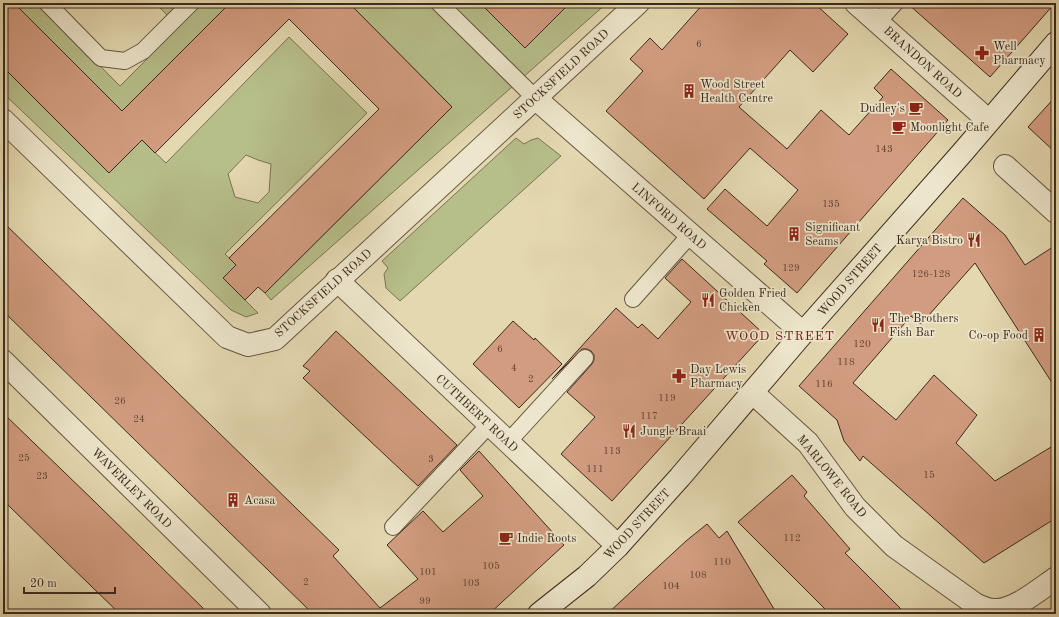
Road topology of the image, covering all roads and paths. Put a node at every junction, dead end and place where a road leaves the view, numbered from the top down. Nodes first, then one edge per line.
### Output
1 (47, 3) edge
2 (191, 3) edge
3 (440, 3) edge
4 (638, 3) edge
5 (856, 3) edge
6 (895, 3) edge
7 (878, 22) junction
8 (1056, 43) edge
9 (535, 98) junction
10 (3, 120) edge
11 (989, 121) junction
12 (1004, 166) dead end
13 (1056, 212) edge
14 (690, 235) junction
15 (337, 280) junction
16 (632, 299) dead end
17 (803, 333) junction
18 (585, 358) dead end
19 (3, 361) edge
20 (753, 393) junction
21 (489, 425) junction
22 (508, 442) junction
23 (393, 527) dead end
24 (618, 546) junction
25 (1056, 578) edge
26 (260, 614) edge
27 (539, 614) edge

1 - 2 lane
3 - 9 lane
4 - 9 street, STOCKSFIELD ROAD
5 - 7 street, BRANDON ROAD
6 - 7 lane
7 - 11 street, BRANDON ROAD
8 - 11 street, WOOD STREET
9 - 14 street, LINFORD ROAD
9 - 15 street, STOCKSFIELD ROAD
10 - 15 street, STOCKSFIELD ROAD
11 - 17 street, WOOD STREET
12 - 13 street
14 - 16 lane
14 - 17 street, LINFORD ROAD
15 - 21 street, CUTHBERT ROAD
17 - 20 street, WOOD STREET
18 - 22 lane
19 - 26 street, WAVERLEY ROAD
20 - 24 street, WOOD STREET
20 - 25 street, MARLOWE ROAD
21 - 22 street, CUTHBERT ROAD
21 - 23 lane
22 - 24 street, CUTHBERT ROAD
24 - 27 street, WOOD STREET

